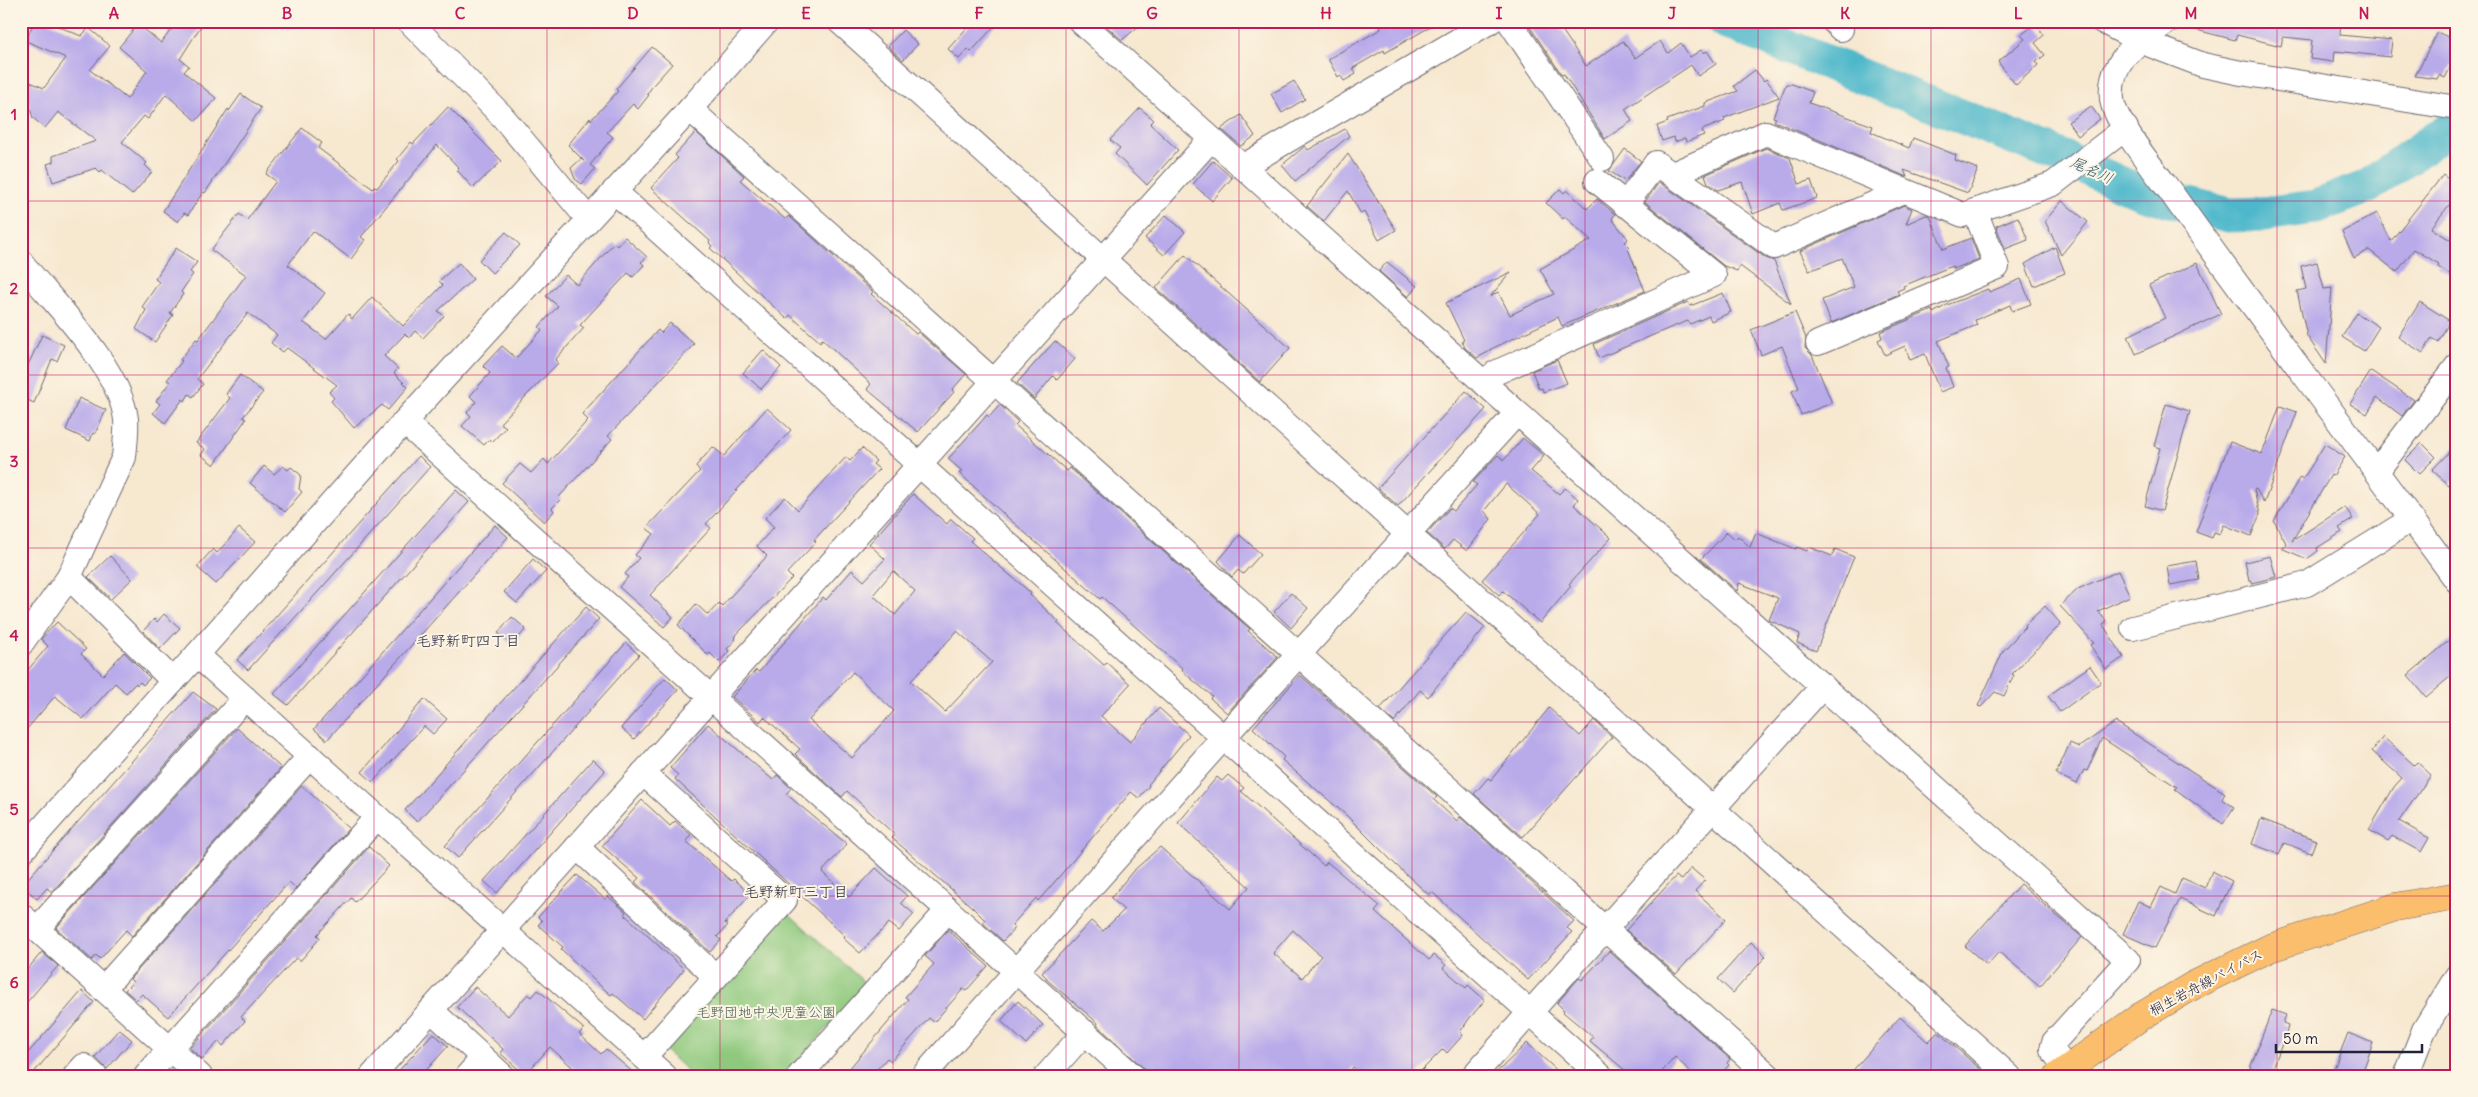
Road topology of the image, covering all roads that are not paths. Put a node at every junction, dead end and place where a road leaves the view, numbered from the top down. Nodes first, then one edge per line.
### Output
1 (409, 21) edge
2 (767, 21) edge
3 (839, 21) edge
4 (1080, 21) edge
5 (1491, 21) edge
6 (1509, 21) edge
7 (2102, 21) edge
8 (2168, 21) edge
9 (2140, 41) junction
10 (2457, 108) edge
11 (690, 109) junction
12 (2126, 128) junction
13 (1211, 138) junction
14 (1242, 167) junction
15 (1673, 174) junction
16 (614, 191) junction
17 (1903, 191) junction
18 (1625, 205) junction
19 (1976, 211) junction
20 (588, 219) junction
21 (1103, 259) junction
22 (21, 262) edge
23 (1818, 342) dead end
24 (2457, 366) edge
25 (994, 381) junction
26 (1484, 383) junction
27 (1517, 413) junction
28 (404, 422) junction
29 (918, 466) junction
30 (2377, 471) junction
31 (2412, 519) junction
32 (1408, 534) junction
33 (69, 577) junction
34 (2457, 581) edge
35 (2133, 628) dead end
36 (21, 644) edge
37 (1299, 654) junction
38 (197, 655) junction
39 (173, 681) junction
40 (1823, 686) junction
41 (711, 697) junction
42 (245, 698) junction
43 (1224, 737) junction
44 (310, 756) junction
45 (643, 773) junction
46 (1712, 808) junction
47 (377, 817) junction
48 (577, 847) junction
49 (21, 852) edge
50 (2457, 896) edge
51 (948, 910) junction
52 (29, 922) edge
53 (1604, 928) junction
54 (503, 930) junction
55 (1016, 971) junction
56 (2457, 976) edge
57 (716, 977) junction
58 (103, 989) junction
59 (431, 1010) junction
60 (1529, 1011) junction
61 (1085, 1032) junction
62 (170, 1049) junction
63 (483, 1058) junction
64 (652, 1068) edge
65 (2062, 1073) edge
66 (75, 1076) edge
67 (95, 1076) edge
68 (146, 1076) edge
69 (200, 1076) edge
70 (372, 1076) edge
71 (467, 1076) edge
72 (503, 1076) edge
73 (799, 1076) edge
74 (923, 1076) edge
75 (1046, 1076) edge
76 (1133, 1076) edge
77 (1473, 1076) edge
78 (1601, 1076) edge
79 (1768, 1076) edge
80 (2009, 1076) edge
81 (2406, 1076) edge

1 - 20 street
2 - 11 street
3 - 21 street
4 - 13 street
5 - 14 street
6 - 18 street
7 - 9 street
8 - 9 street
9 - 10 street
9 - 12 street
11 - 16 street
11 - 25 street
12 - 19 street
12 - 30 street
13 - 14 street
13 - 21 street
14 - 26 street
15 - 17 street
15 - 17 street
15 - 18 street
16 - 20 street
16 - 29 street
17 - 19 street
18 - 26 street
19 - 23 street
20 - 28 street
21 - 25 street
21 - 32 street
22 - 33 street
24 - 30 street
25 - 29 street
25 - 37 street
26 - 27 street
27 - 32 street
27 - 40 street
28 - 38 street
28 - 41 street
29 - 41 street
29 - 43 street
30 - 31 street
31 - 34 street
31 - 35 street
32 - 37 street
32 - 46 street
33 - 36 street
33 - 39 street
37 - 43 street
37 - 53 street
38 - 39 street
38 - 42 street
39 - 49 street
40 - 46 street
40 - 65 street
41 - 45 street
41 - 51 street
42 - 44 street
42 - 52 street
43 - 55 street
43 - 60 street
44 - 47 street
44 - 58 street
45 - 48 street
45 - 57 street
46 - 53 street
46 - 80 street
47 - 54 street
47 - 62 street
48 - 54 street
48 - 57 street
50 - 65 main road, 桐生岩舟線バイパス
51 - 55 street
51 - 73 street
52 - 58 street
53 - 60 street
53 - 79 street
54 - 59 street
54 - 64 street
55 - 61 street
55 - 74 street
56 - 81 street
57 - 64 street
58 - 62 street
59 - 63 street
59 - 70 street
60 - 77 street
60 - 78 street
61 - 75 street
61 - 76 street
62 - 68 street
62 - 69 street
63 - 71 street
63 - 72 street
66 - 67 street

